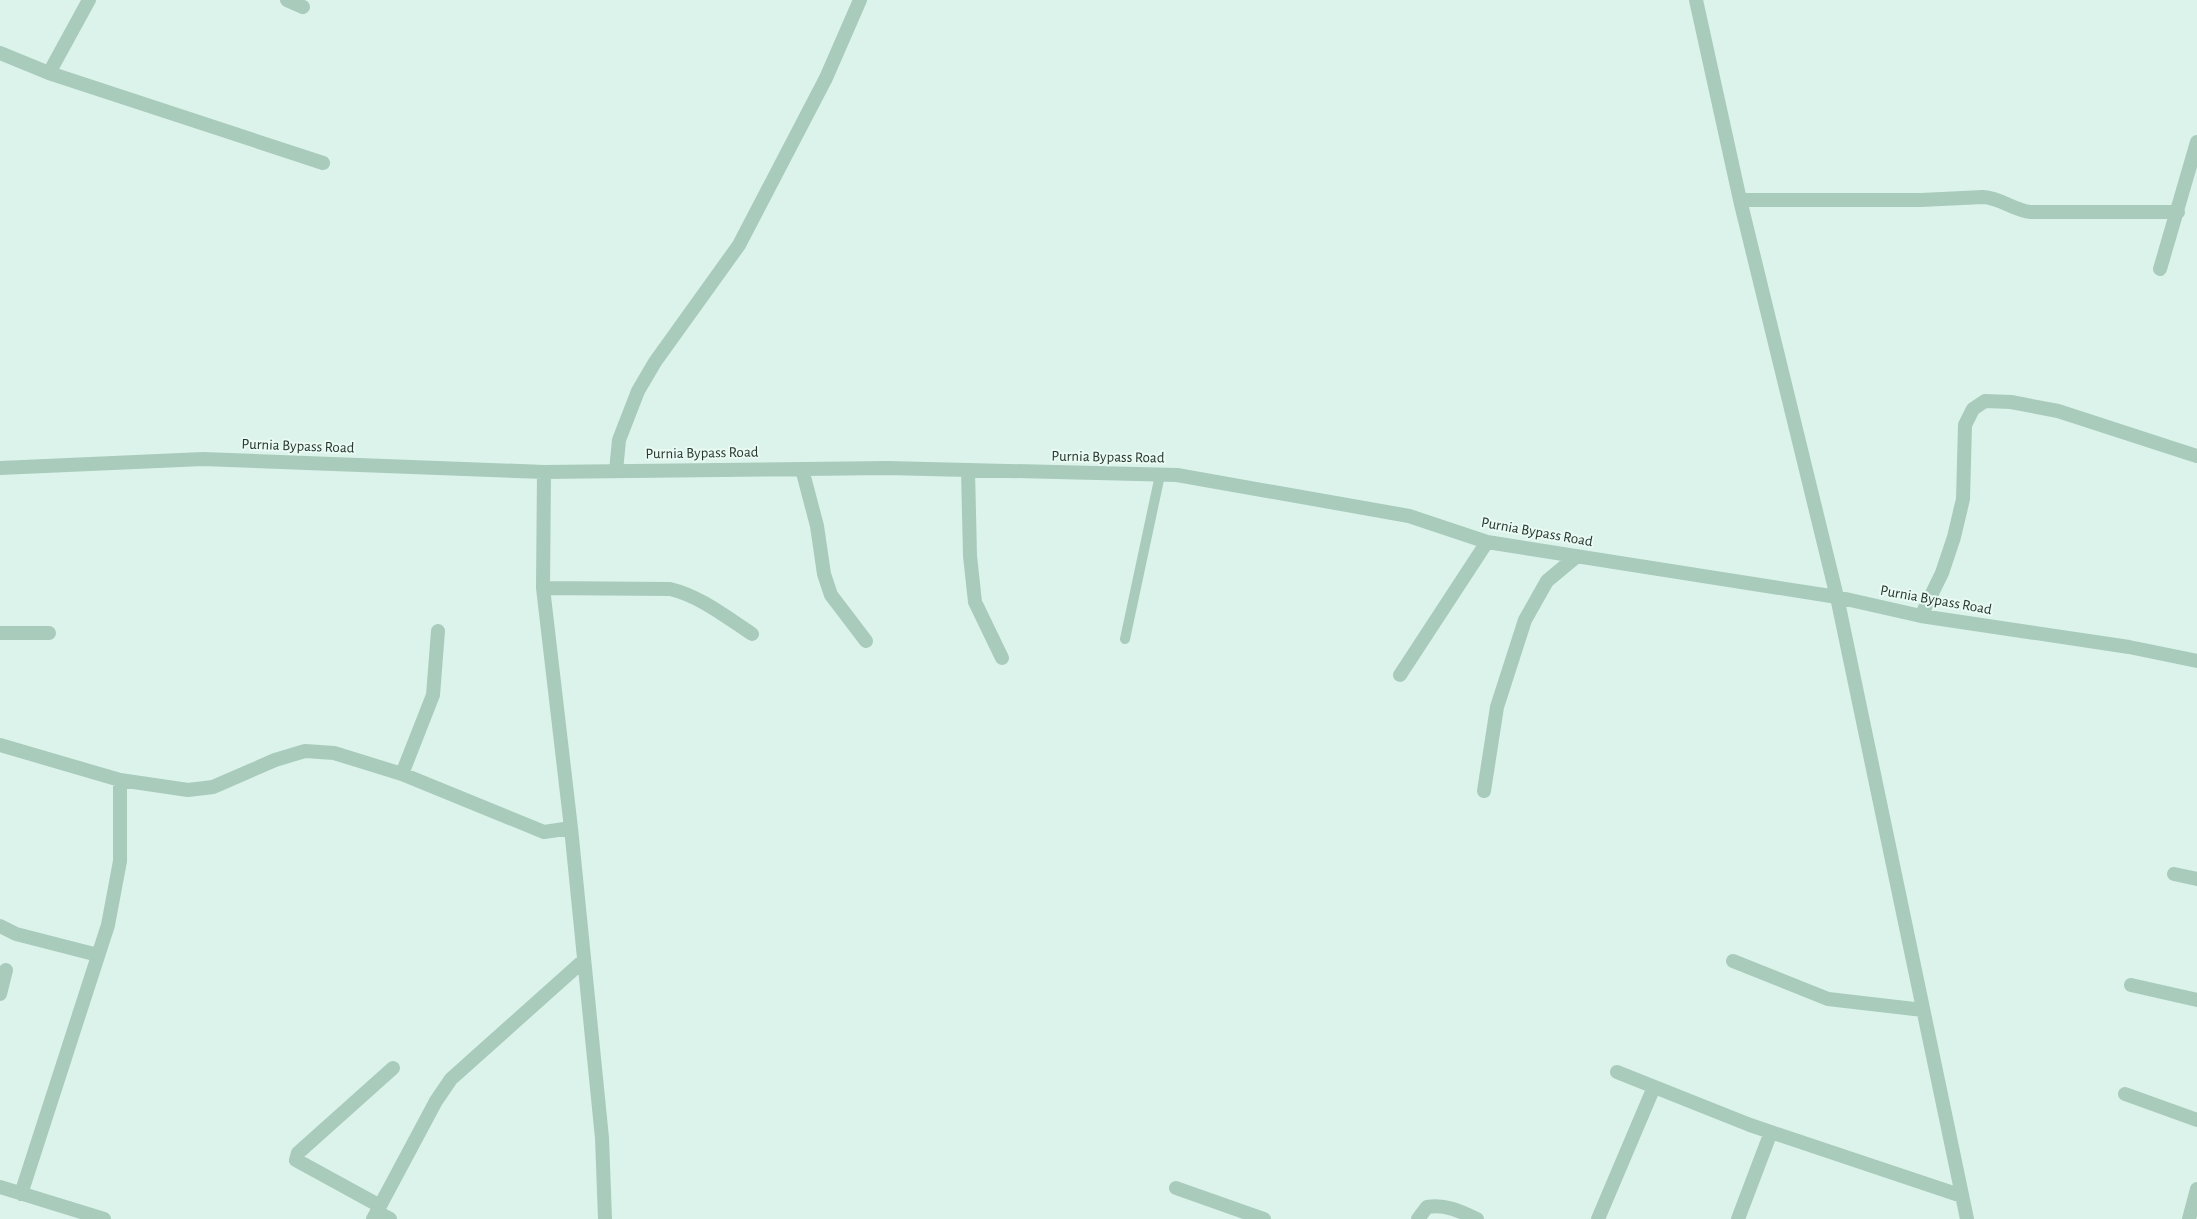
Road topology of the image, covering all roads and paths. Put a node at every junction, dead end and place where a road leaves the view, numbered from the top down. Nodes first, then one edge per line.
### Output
1 (89, 0) edge
2 (287, 0) edge
3 (860, 0) edge
4 (1696, 0) edge
5 (303, 7) dead end
6 (0, 53) edge
7 (49, 74) junction
8 (2197, 142) edge
9 (323, 163) dead end
10 (1740, 200) junction
11 (2178, 212) junction
12 (2160, 269) dead end
13 (2197, 456) edge
14 (0, 468) edge
15 (802, 469) junction
16 (968, 470) junction
17 (616, 471) junction
18 (544, 472) junction
19 (1160, 475) junction
20 (1487, 542) junction
21 (1577, 556) junction
22 (543, 588) junction
23 (1837, 597) junction
24 (1921, 616) junction
25 (438, 632) dead end
26 (0, 633) edge
27 (48, 633) dead end
28 (752, 634) dead end
29 (1125, 638) dead end
30 (866, 641) dead end
31 (1002, 658) dead end
32 (2197, 661) edge
33 (1400, 675) dead end
34 (0, 745) edge
35 (402, 774) junction
36 (120, 780) junction
37 (1484, 791) dead end
38 (571, 828) junction
39 (2174, 874) dead end
40 (2197, 879) edge
41 (0, 926) edge
42 (98, 955) junction
43 (583, 961) junction
44 (1733, 961) dead end
45 (6, 970) dead end
46 (2131, 985) dead end
47 (0, 994) edge
48 (2197, 1000) edge
49 (1923, 1010) junction
50 (393, 1068) dead end
51 (1617, 1072) dead end
52 (1654, 1087) junction
53 (2125, 1094) dead end
54 (2197, 1120) edge
55 (1771, 1132) junction
56 (0, 1187) edge
57 (1176, 1188) dead end
58 (2197, 1189) edge
59 (21, 1194) junction
60 (1962, 1196) junction
61 (376, 1213) edge
62 (104, 1219) edge
63 (390, 1219) edge
64 (605, 1219) edge
65 (1264, 1219) edge
66 (1418, 1219) edge
67 (1477, 1219) edge
68 (1598, 1219) edge
69 (1738, 1219) edge
70 (1967, 1219) edge
71 (2189, 1219) edge

1 - 7 street
2 - 5 street
3 - 17 street
4 - 10 street
6 - 7 street
7 - 9 street
8 - 11 street
10 - 11 street
10 - 23 street
11 - 12 street
13 - 24 street
14 - 18 street, Purnia Bypass Road
15 - 16 street, Purnia Bypass Road
15 - 17 street, Purnia Bypass Road
15 - 30 street
16 - 19 street, Purnia Bypass Road
16 - 31 street
17 - 18 street, Purnia Bypass Road
18 - 22 street
19 - 20 street, Purnia Bypass Road
19 - 29 lane
20 - 21 street, Purnia Bypass Road
20 - 33 street
21 - 23 street, Purnia Bypass Road
21 - 37 street
22 - 28 street
22 - 38 street
23 - 24 street, Purnia Bypass Road
23 - 49 street
24 - 32 street, Purnia Bypass Road
25 - 35 street
26 - 27 street
34 - 36 street
35 - 36 street
35 - 38 street
36 - 42 street
38 - 43 street
39 - 40 street
41 - 42 street
42 - 59 street
43 - 61 street
43 - 64 street
44 - 49 street
45 - 47 street
46 - 48 street
49 - 60 street
50 - 61 street
51 - 52 street
52 - 55 street
52 - 68 street
53 - 54 street
55 - 60 street
55 - 69 street
56 - 59 street
57 - 65 street
58 - 71 street
59 - 62 street
60 - 70 street
61 - 63 street
66 - 67 street

